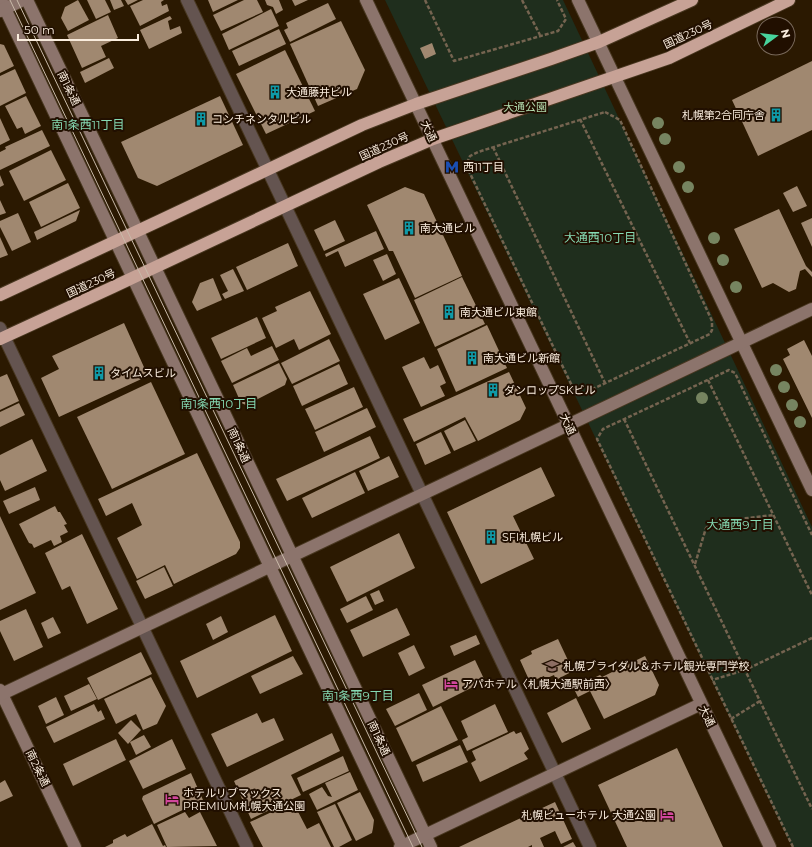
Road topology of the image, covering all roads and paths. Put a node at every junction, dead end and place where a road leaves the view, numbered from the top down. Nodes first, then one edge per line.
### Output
1 (23, 0) edge
2 (27, 0) edge
3 (187, 0) edge
4 (366, 0) edge
5 (425, 0) edge
6 (522, 0) edge
7 (558, 0) edge
8 (578, 0) edge
9 (692, 0) edge
10 (789, 0) edge
11 (2, 7) edge
12 (540, 35) junction
13 (598, 42) junction
14 (616, 77) junction
15 (416, 104) junction
16 (580, 119) junction
17 (433, 139) junction
18 (493, 147) junction
19 (268, 169) junction
20 (286, 206) junction
21 (138, 231) junction
22 (116, 241) junction
23 (155, 268) junction
24 (133, 278) junction
25 (0, 295) edge
26 (812, 309) edge
27 (1, 335) edge
28 (742, 342) junction
29 (690, 343) junction
30 (708, 380) junction
31 (605, 383) junction
32 (624, 419) junction
33 (568, 425) junction
34 (812, 490) edge
35 (422, 495) junction
36 (774, 515) junction
37 (812, 534) edge
38 (292, 556) junction
39 (695, 565) junction
40 (269, 567) junction
41 (812, 595) edge
42 (142, 628) junction
43 (812, 638) edge
44 (745, 670) junction
45 (712, 680) junction
46 (2, 698) edge
47 (760, 702) junction
48 (701, 704) junction
49 (731, 719) junction
50 (555, 773) junction
51 (812, 809) edge
52 (425, 835) junction
53 (75, 847) edge
54 (247, 847) edge
55 (402, 847) edge
56 (431, 847) edge
57 (590, 847) edge
58 (770, 847) edge
59 (793, 847) edge

1 - 11 street
2 - 21 street, 南1条通
3 - 19 street
4 - 15 street, 大通
5 - 12 path
6 - 12 path
7 - 12 path
8 - 13 street
9 - 13 highway
10 - 14 highway, 国道230号
11 - 22 street
13 - 14 street
13 - 15 highway
14 - 17 highway, 国道230号
14 - 28 street
15 - 17 street, 大通
15 - 19 highway
16 - 18 path
16 - 29 path
16 - 29 path
17 - 20 highway, 国道230号
17 - 33 street, 大通
18 - 31 path
18 - 31 path
19 - 20 street
19 - 21 highway
20 - 23 highway, 国道230号
20 - 35 street
21 - 22 highway
21 - 23 street, 南1条通
22 - 24 street
22 - 25 highway
23 - 24 highway, 国道230号
23 - 38 street, 南1条通
24 - 27 highway, 国道230号
24 - 40 street
26 - 28 street
27 - 42 street
28 - 33 street
28 - 34 street
29 - 31 path
30 - 32 path
30 - 36 path
30 - 37 path
32 - 39 path
32 - 45 path
33 - 35 street
33 - 48 street, 大通
35 - 38 street
35 - 50 street
36 - 39 path
36 - 41 path
38 - 40 street
38 - 52 street, 南1条通
39 - 44 path
40 - 42 street
40 - 55 street
42 - 46 street
42 - 54 street
43 - 44 path
44 - 45 path
44 - 47 path
45 - 49 path
46 - 53 street, 南2条通
47 - 49 path
47 - 51 path
48 - 50 street
48 - 58 street, 大通
49 - 59 path
50 - 52 street
50 - 57 street
52 - 55 street
52 - 56 street, 南1条通

